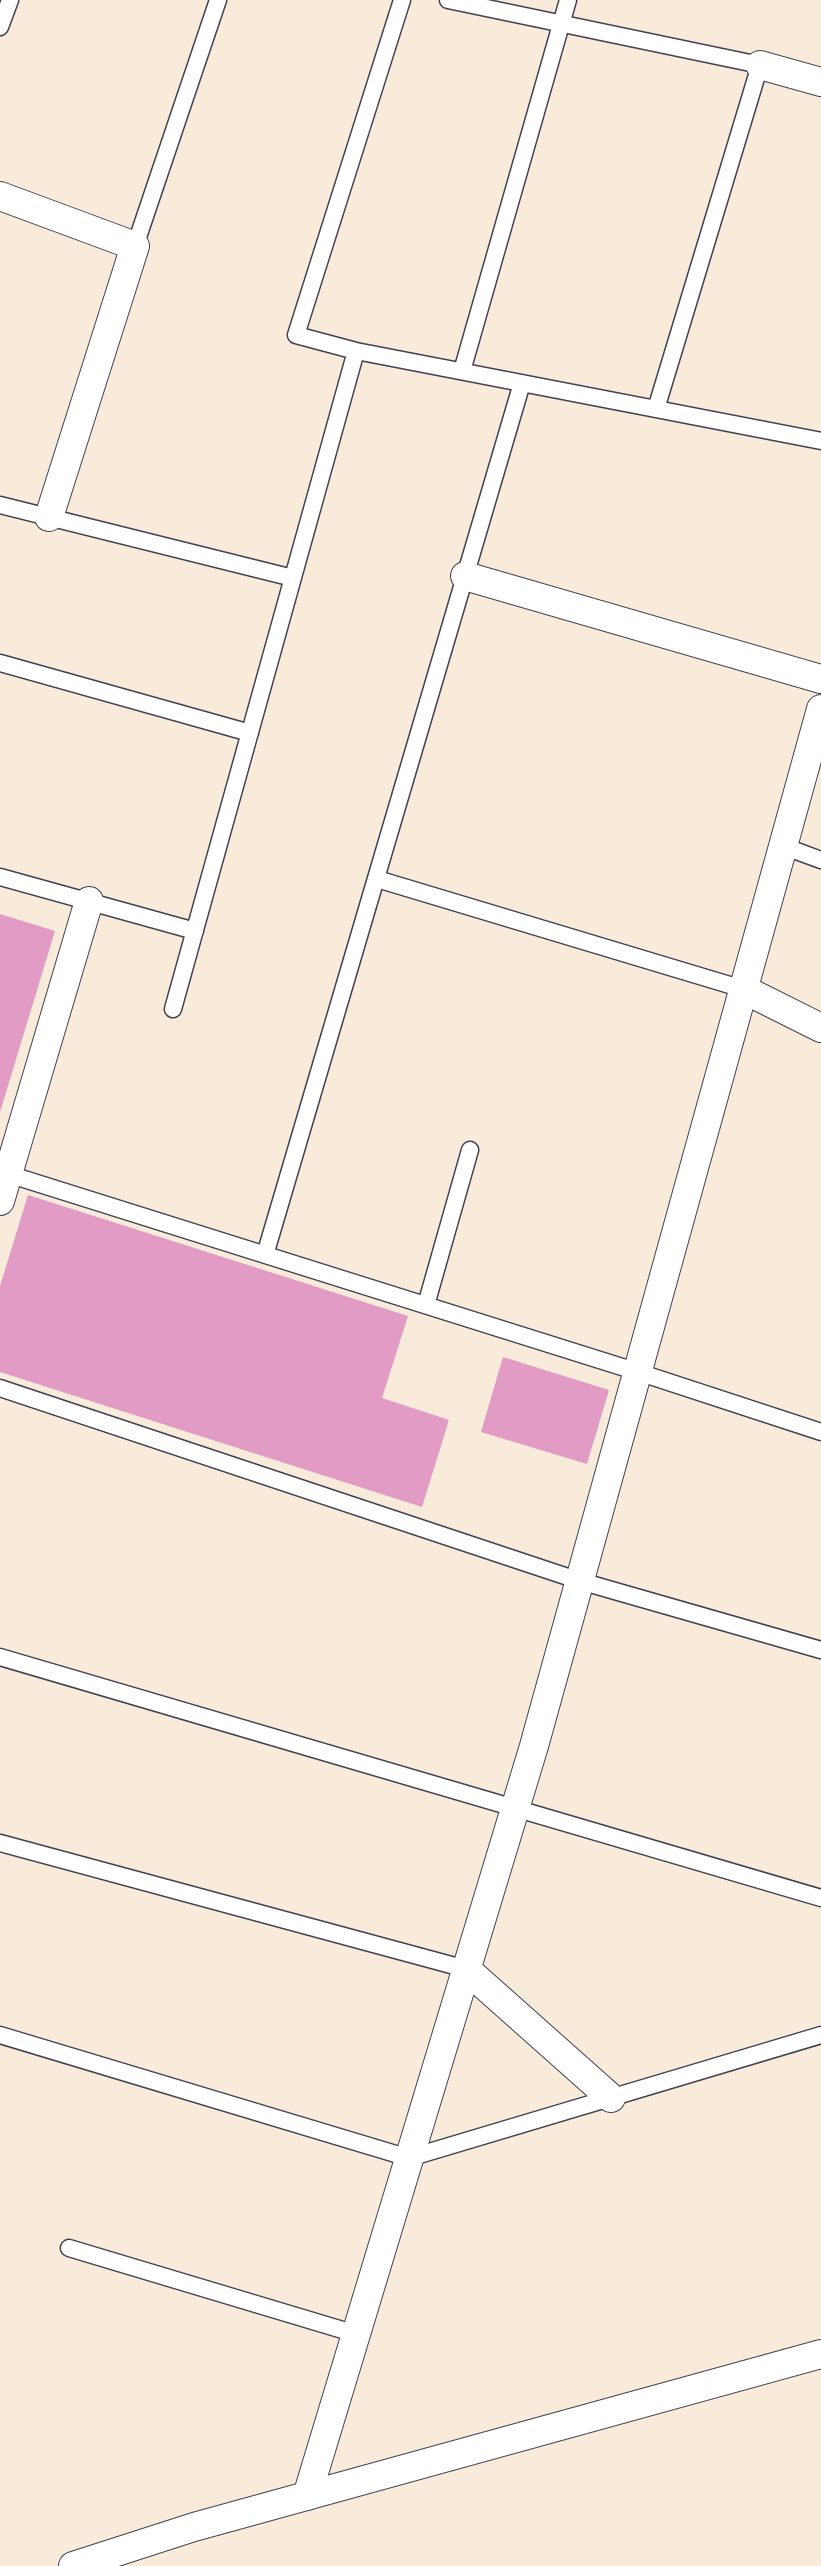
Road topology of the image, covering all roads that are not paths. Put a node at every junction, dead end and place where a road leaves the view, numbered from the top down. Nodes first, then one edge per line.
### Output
1 (10, 0) edge
2 (218, 0) edge
3 (402, 0) edge
4 (448, 0) edge
5 (568, 0) edge
6 (562, 24) junction
7 (0, 27) edge
8 (760, 65) junction
9 (821, 82) edge
10 (0, 196) edge
11 (135, 246) junction
12 (356, 351) junction
13 (462, 371) junction
14 (522, 383) junction
15 (656, 409) junction
16 (821, 441) edge
17 (0, 504) edge
18 (50, 517) junction
19 (465, 576) junction
20 (293, 578) junction
21 (0, 663) edge
22 (821, 680) edge
23 (821, 709) edge
24 (250, 733) junction
25 (783, 846) junction
26 (821, 860) edge
27 (0, 877) edge
28 (377, 879) junction
29 (89, 901) junction
30 (195, 930) junction
31 (743, 989) junction
32 (173, 1009) dead end
33 (821, 1028) edge
34 (470, 1150) dead end
35 (8, 1174) junction
36 (0, 1201) edge
37 (265, 1255) junction
38 (426, 1305) junction
39 (638, 1372) junction
40 (0, 1388) edge
41 (821, 1432) edge
42 (580, 1581) junction
43 (821, 1650) edge
44 (0, 1657) edge
45 (516, 1807) junction
46 (0, 1842) edge
47 (821, 1898) edge
48 (466, 1969) junction
49 (0, 2034) edge
50 (821, 2035) edge
51 (611, 2098) junction
52 (409, 2158) junction
53 (69, 2248) dead end
54 (356, 2334) junction
55 (821, 2354) edge
56 (307, 2496) junction
57 (77, 2565) edge

1 - 7 lane
2 - 11 lane
3 - 12 lane
4 - 6 lane
5 - 6 lane
6 - 8 lane
6 - 13 lane
8 - 9 street
8 - 15 lane
10 - 11 street
11 - 18 street
12 - 13 lane
12 - 20 lane
13 - 14 lane
14 - 15 lane
14 - 19 lane
15 - 16 lane
17 - 18 lane
18 - 20 lane
19 - 22 street
19 - 28 lane
20 - 24 lane
21 - 24 lane
23 - 25 street
24 - 30 lane
25 - 26 lane
25 - 31 street
27 - 29 lane
28 - 31 lane
28 - 37 lane
29 - 30 lane
29 - 35 street
30 - 32 lane
31 - 33 street
31 - 39 street
34 - 38 lane
35 - 36 street
35 - 37 lane
37 - 38 lane
38 - 39 lane
39 - 41 lane
39 - 42 street
40 - 42 lane
42 - 43 lane
42 - 45 street
44 - 45 lane
45 - 47 lane
45 - 48 street
46 - 48 lane
48 - 51 street
48 - 52 street
49 - 52 lane
50 - 51 lane
51 - 52 lane
52 - 54 street
53 - 54 lane
54 - 56 street
55 - 56 street
56 - 57 street

